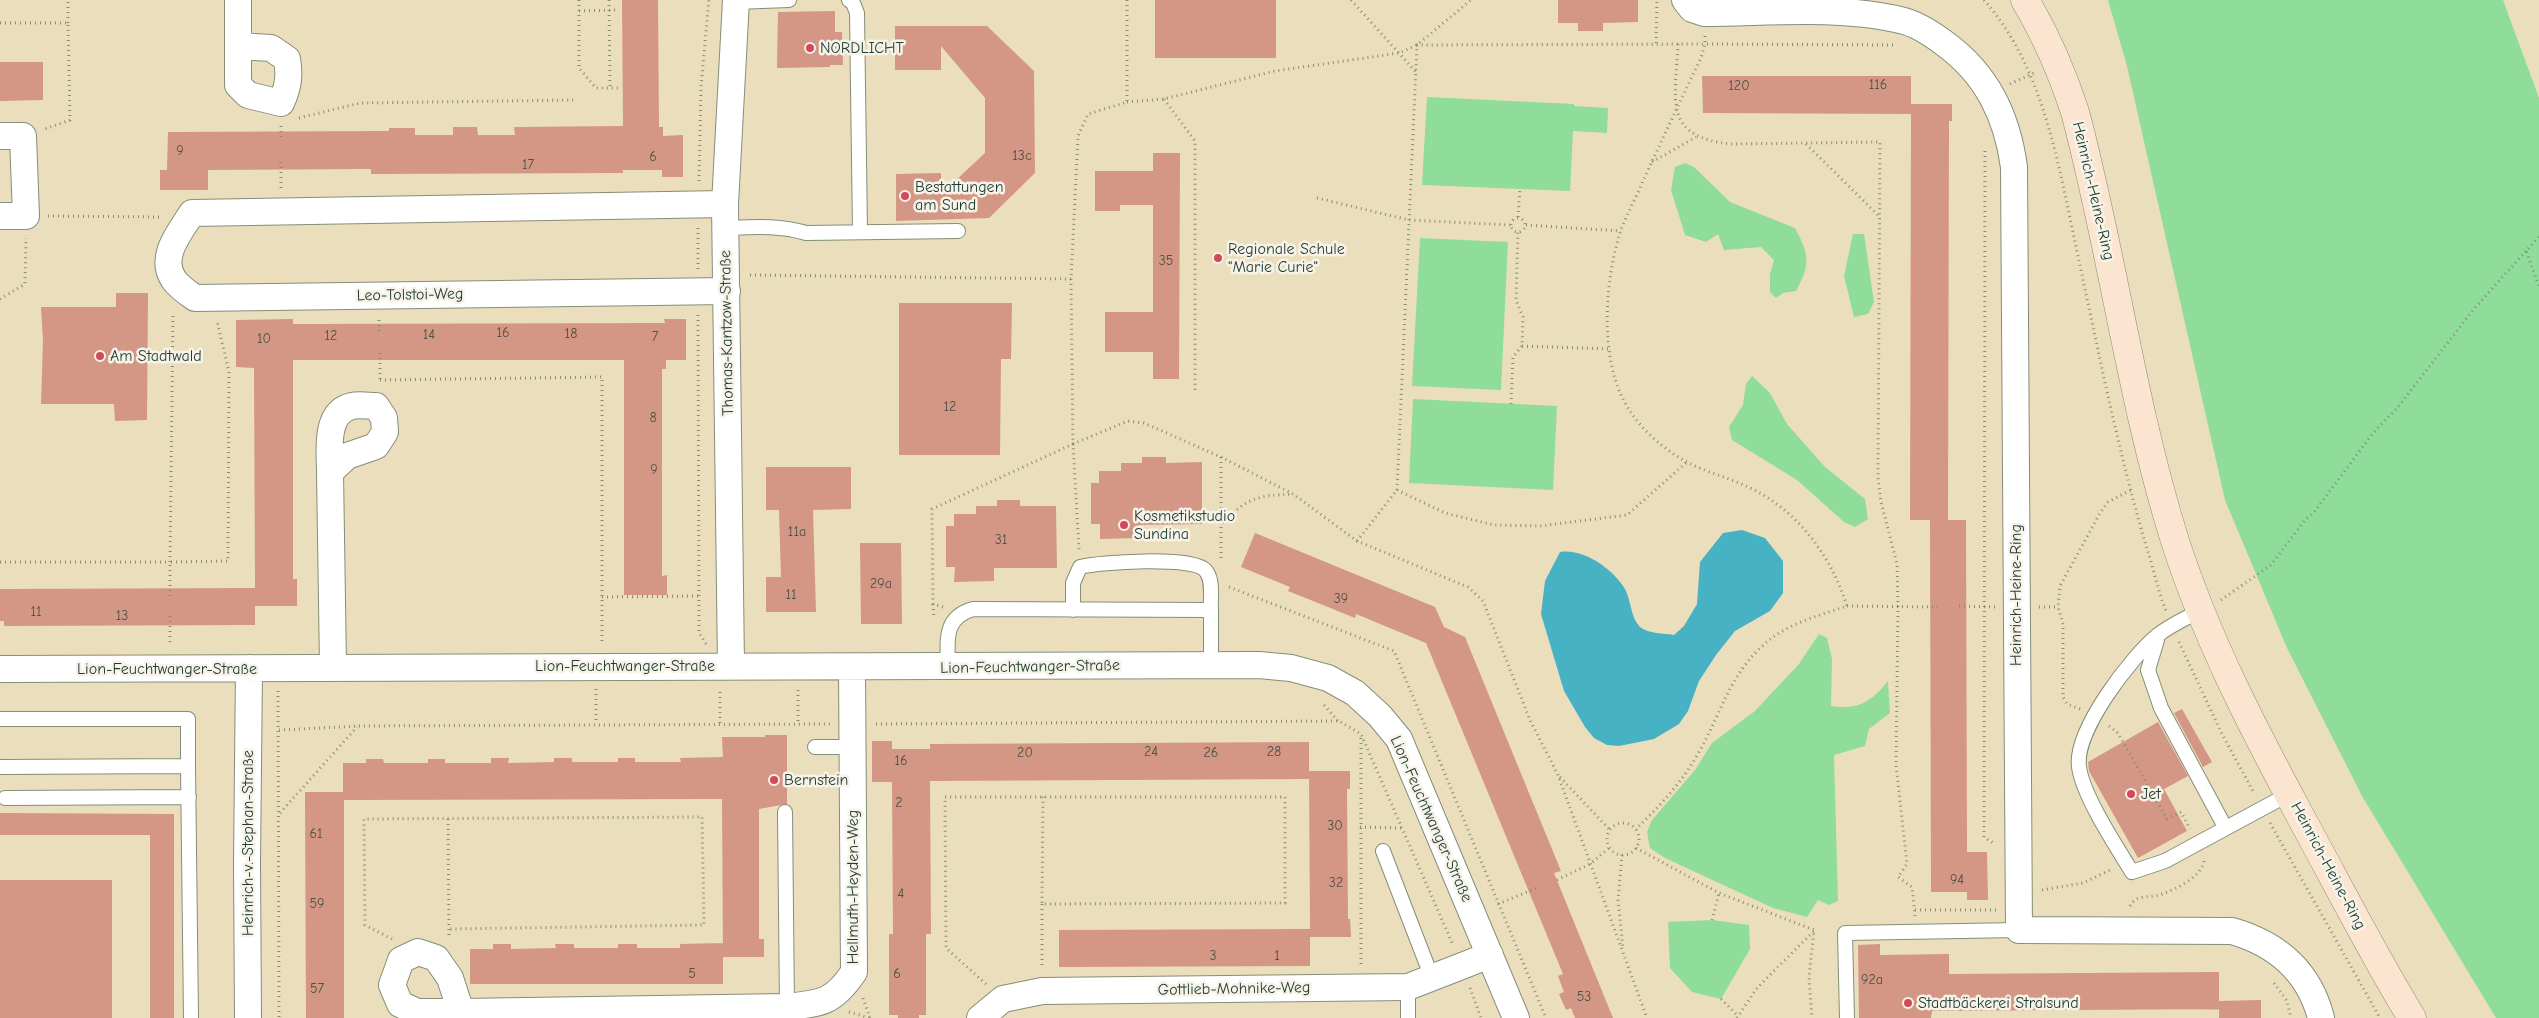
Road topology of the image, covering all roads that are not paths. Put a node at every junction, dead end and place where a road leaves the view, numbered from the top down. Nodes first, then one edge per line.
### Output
1 (238, 0) edge
2 (789, 0) edge
3 (849, 0) edge
4 (1685, 0) edge
5 (2025, 0) edge
6 (735, 1) edge
7 (1847, 6) edge
8 (238, 46) dead end
9 (12, 136) edge
10 (0, 216) edge
11 (726, 216) junction
12 (958, 231) dead end
13 (860, 232) junction
14 (727, 283) junction
15 (330, 472) junction
16 (2207, 608) junction
17 (1073, 610) junction
18 (1211, 610) junction
19 (2158, 635) junction
20 (726, 665) junction
21 (1211, 665) junction
22 (333, 667) junction
23 (852, 667) junction
24 (249, 668) junction
25 (948, 668) junction
26 (0, 669) edge
27 (0, 720) edge
28 (853, 736) junction
29 (815, 748) dead end
30 (188, 766) junction
31 (0, 767) edge
32 (2289, 794) junction
33 (188, 796) junction
34 (5, 798) dead end
35 (785, 812) dead end
36 (2225, 827) junction
37 (1383, 851) dead end
38 (2009, 930) junction
39 (1490, 955) junction
40 (1420, 983) junction
41 (787, 1007) junction
42 (822, 1011) edge
43 (461, 1012) junction
44 (696, 1013) edge
45 (190, 1018) edge
46 (248, 1018) edge
47 (980, 1018) edge
48 (1408, 1018) edge
49 (1516, 1018) edge
50 (1847, 1018) edge
51 (2321, 1018) edge
52 (2412, 1018) edge

1 - 8 street
2 - 6 lane
3 - 13 lane
4 - 7 street, Heinrich-Heine-Ring
5 - 16 main road, Heinrich-Heine-Ring
6 - 11 street, Thomas-Kantzow-Straße
7 - 38 street, Heinrich-Heine-Ring
9 - 10 street
11 - 13 lane
11 - 14 street, Thomas-Kantzow-Straße
11 - 14 street, Leo-Tolstoi-Weg
12 - 13 lane
14 - 20 street, Thomas-Kantzow-Straße
15 - 15 street
15 - 22 street
16 - 19 lane
16 - 32 main road, Heinrich-Heine-Ring
17 - 18 lane
17 - 18 lane
17 - 25 lane
18 - 21 lane
19 - 36 lane
19 - 36 lane
20 - 22 street, Lion-Feuchtwanger-Straße
20 - 23 street, Lion-Feuchtwanger-Straße
21 - 25 street, Lion-Feuchtwanger-Straße
21 - 39 street, Lion-Feuchtwanger-Straße
22 - 24 street, Lion-Feuchtwanger-Straße
23 - 25 street, Lion-Feuchtwanger-Straße
23 - 28 street, Hellmuth-Heyden-Weg
24 - 26 street, Lion-Feuchtwanger-Straße
24 - 46 street, Heinrich-v.-Stephan-Straße
27 - 30 lane
28 - 29 lane
28 - 42 street, Hellmuth-Heyden-Weg
30 - 31 lane
30 - 33 lane
32 - 36 lane
32 - 52 main road, Heinrich-Heine-Ring
33 - 34 lane
33 - 45 lane
35 - 41 lane
37 - 40 lane
38 - 50 lane
38 - 51 street
39 - 40 street, Gottlieb-Mohnike-Weg
39 - 49 street, Lion-Feuchtwanger-Straße
40 - 47 street, Gottlieb-Mohnike-Weg
40 - 48 lane
41 - 42 street, Hellmuth-Heyden-Weg
41 - 44 street, Hellmuth-Heyden-Weg
43 - 43 street, Hellmuth-Heyden-Weg
43 - 44 street, Hellmuth-Heyden-Weg

